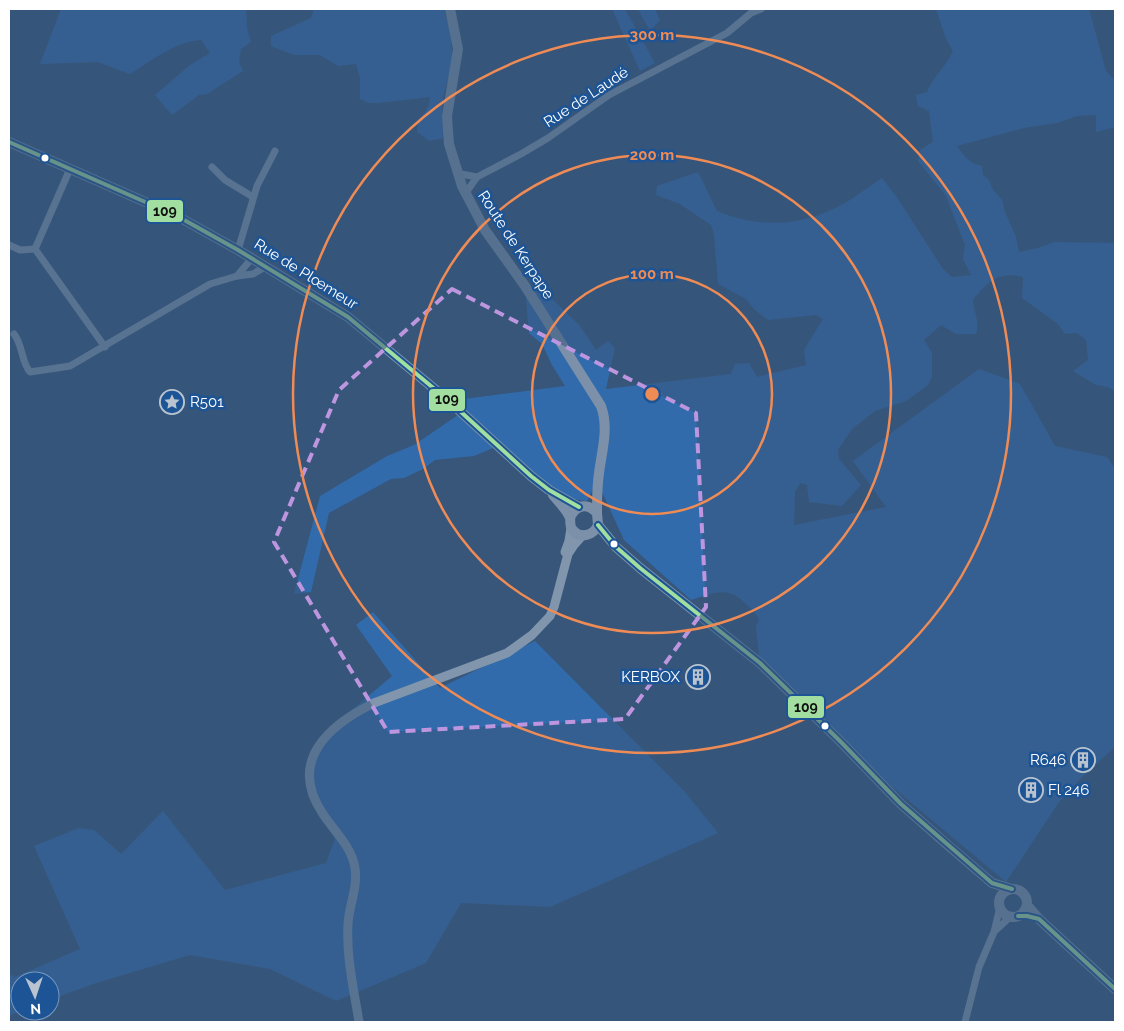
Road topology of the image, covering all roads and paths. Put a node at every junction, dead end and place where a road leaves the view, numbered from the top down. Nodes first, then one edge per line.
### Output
1 (450, 9) edge
2 (761, 9) edge
3 (9, 142) edge
4 (275, 151) dead end
5 (212, 167) dead end
6 (70, 169) junction
7 (458, 176) junction
8 (477, 177) junction
9 (465, 194) junction
10 (253, 197) junction
11 (9, 245) edge
12 (35, 249) junction
13 (238, 250) junction
14 (252, 258) junction
15 (265, 267) junction
16 (236, 276) junction
17 (14, 334) dead end
18 (104, 347) junction
19 (598, 484) junction
20 (549, 490) junction
21 (582, 506) junction
22 (597, 513) junction
23 (570, 523) junction
24 (598, 525) junction
25 (586, 535) junction
26 (616, 547) junction
27 (538, 627) junction
28 (992, 883) junction
29 (1012, 889) junction
30 (1000, 904) junction
31 (1027, 905) junction
32 (1014, 916) junction
33 (1039, 920) junction
34 (994, 932) junction
35 (1115, 990) edge
36 (358, 1022) edge
37 (965, 1022) edge

1 - 7 main road, Route de Kerpape
2 - 8 street, Rue de Laudé
3 - 6 main road, Rue de Plœmeur
4 - 10 street
5 - 10 street
6 - 12 street
6 - 13 main road, Rue de Plœmeur
7 - 8 street
7 - 9 main road, Route de Kerpape
8 - 9 street, Rue de Laudé
9 - 19 main road, Route de Kerpape
10 - 13 street
11 - 12 street
12 - 18 street
13 - 14 main road, Rue de Plœmeur
14 - 15 main road, Rue de Plœmeur
14 - 16 street
15 - 16 street
15 - 20 main road, Rue de Plœmeur
16 - 18 street
17 - 18 street
19 - 21 main road, Route de Kerpape
19 - 22 main road, Route de Kerpape
20 - 21 main road, Rue de Plœmeur
20 - 23 main road, Rue de Plœmeur
21 - 22 main road
21 - 23 main road
22 - 24 main road
23 - 25 main road
23 - 27 street
24 - 25 main road
24 - 26 main road
25 - 26 main road
25 - 27 street
26 - 28 main road
27 - 36 street
28 - 29 main road
28 - 30 main road
29 - 30 main road
29 - 31 main road
30 - 32 main road
30 - 34 street
31 - 32 main road
31 - 33 main road
32 - 33 main road
32 - 34 street
33 - 35 main road
34 - 37 street

